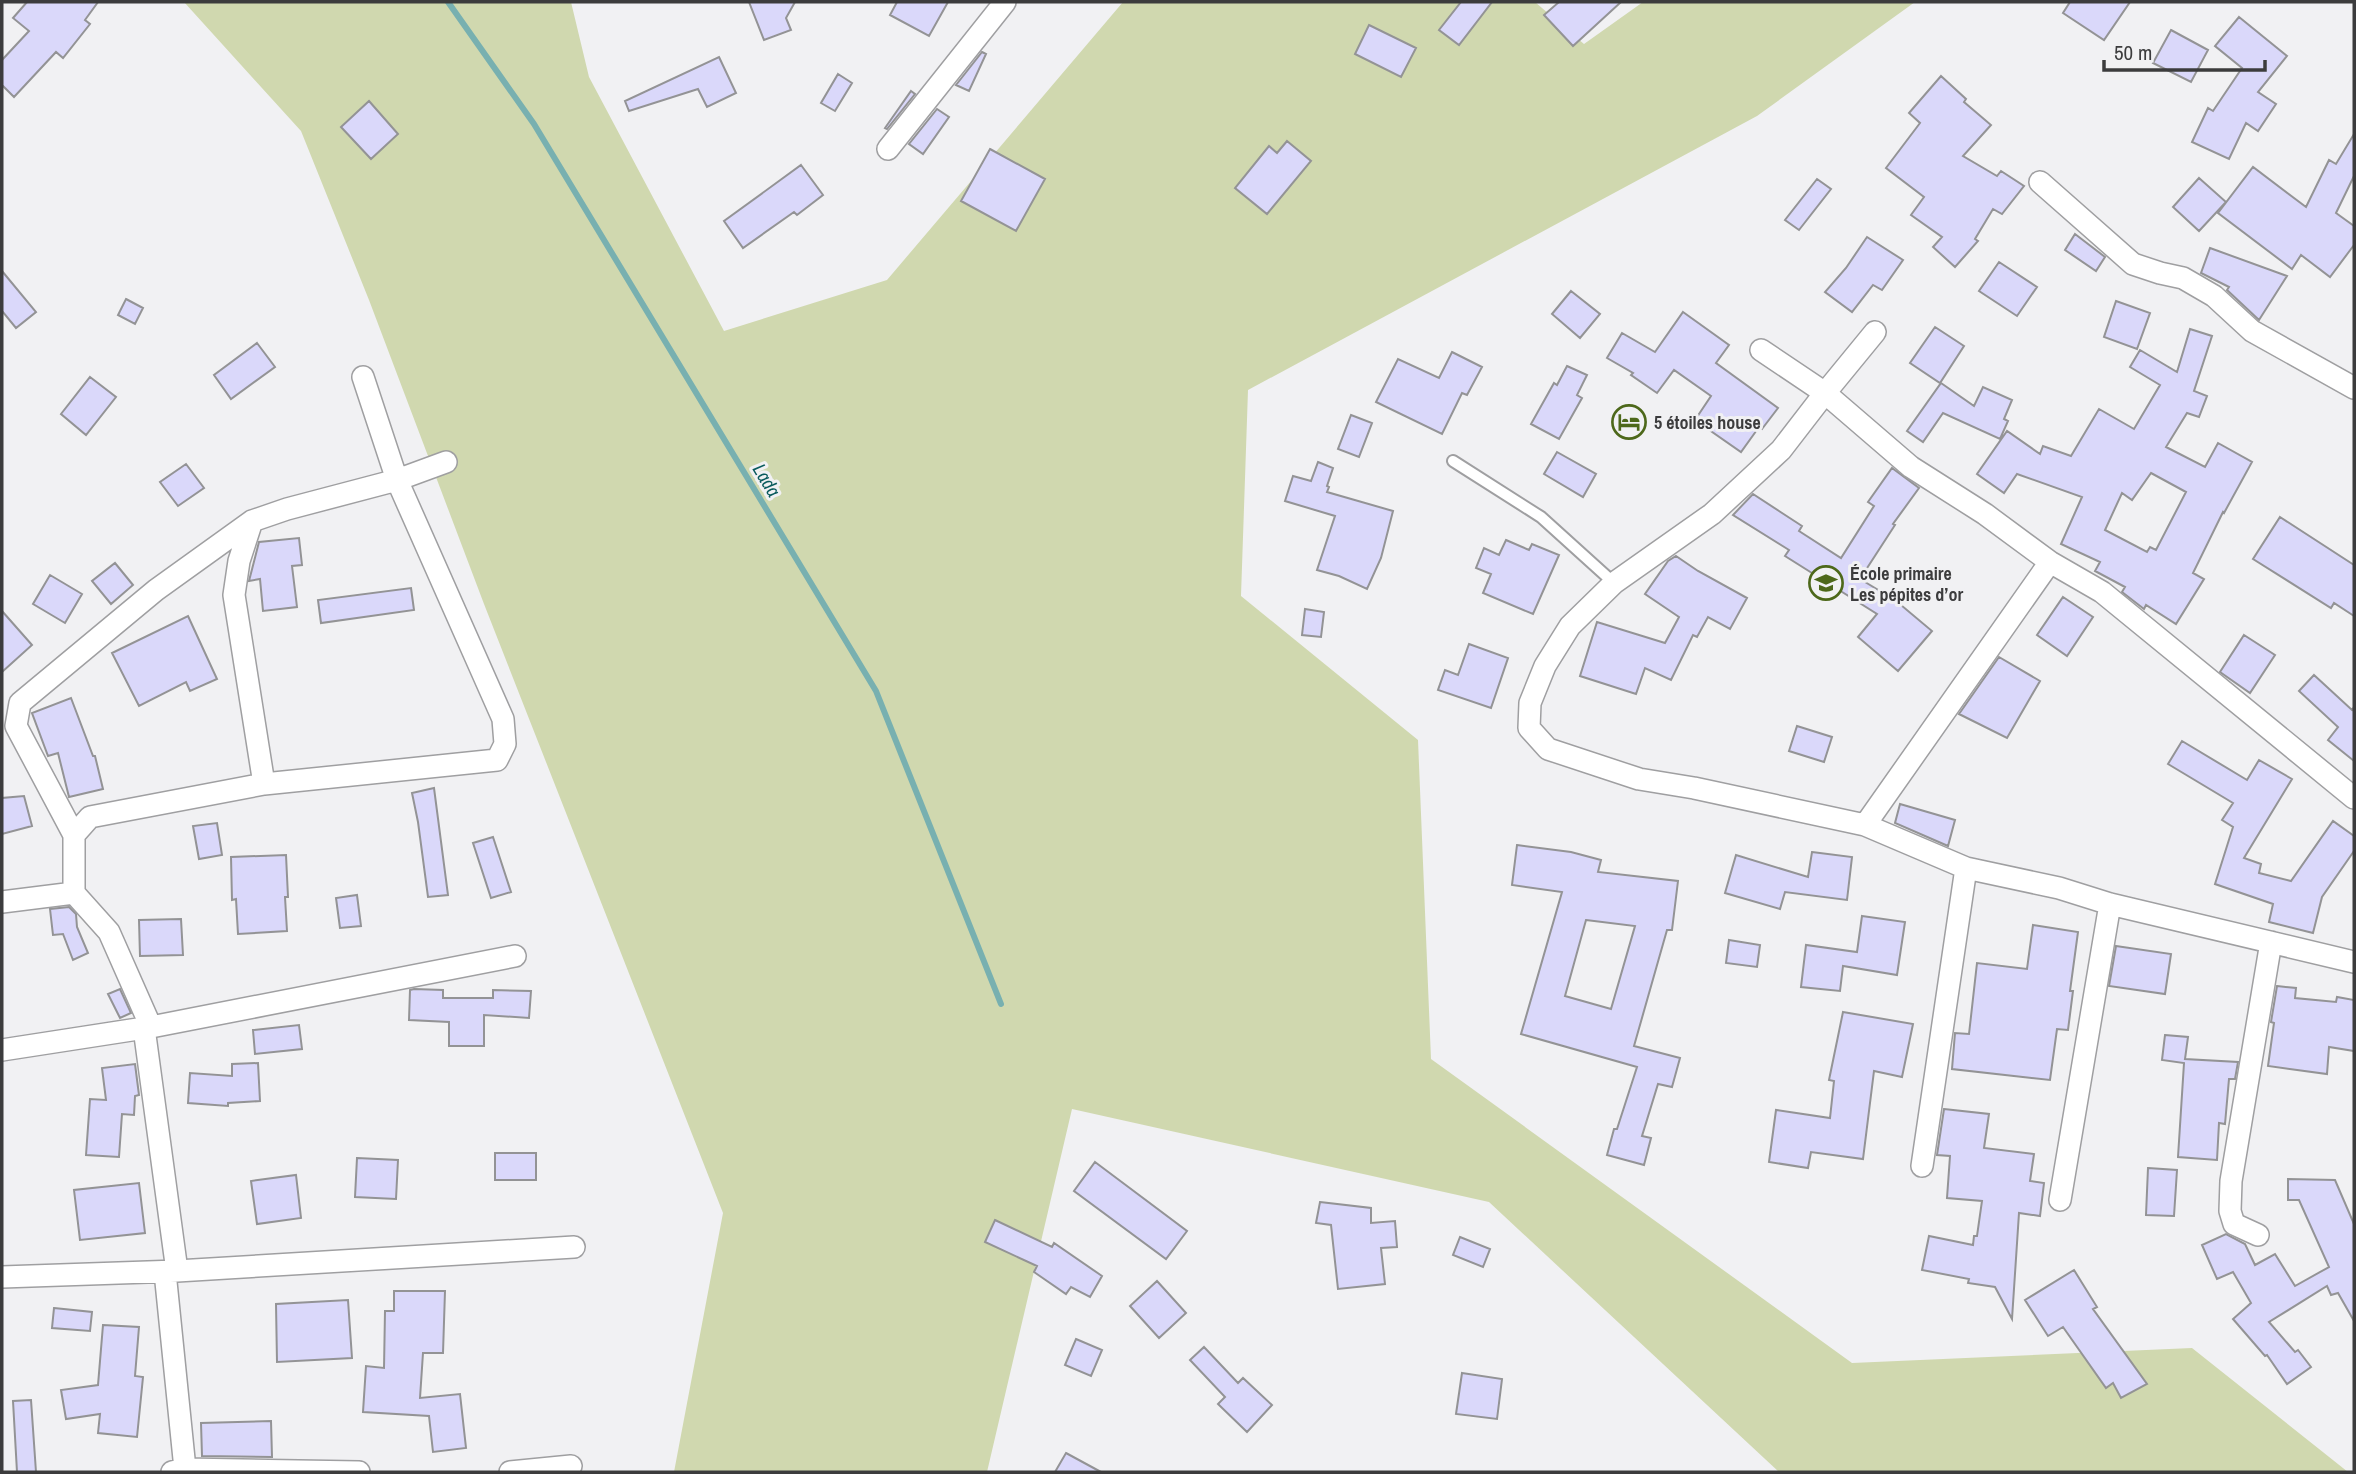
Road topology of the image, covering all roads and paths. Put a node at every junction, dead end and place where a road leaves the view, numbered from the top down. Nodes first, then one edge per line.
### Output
1 (1005, 2) edge
2 (888, 149) dead end
3 (2040, 182) dead end
4 (1875, 332) dead end
5 (1761, 350) dead end
6 (363, 377) dead end
7 (2354, 388) edge
8 (1825, 393) junction
9 (1453, 461) dead end
10 (446, 462) dead end
11 (397, 480) junction
12 (252, 521) junction
13 (2050, 562) junction
14 (1614, 583) junction
15 (264, 784) junction
16 (2354, 799) edge
17 (1865, 825) junction
18 (74, 835) junction
19 (1966, 868) junction
20 (74, 893) junction
21 (2, 902) edge
22 (2110, 904) junction
23 (2271, 942) junction
24 (515, 956) dead end
25 (2354, 962) edge
26 (147, 1028) junction
27 (2, 1050) edge
28 (1922, 1166) dead end
29 (2060, 1200) dead end
30 (2258, 1235) dead end
31 (574, 1247) dead end
32 (172, 1272) junction
33 (2, 1277) edge
34 (571, 1466) dead end
35 (178, 1471) edge
36 (359, 1472) edge
37 (510, 1472) edge

1 - 2 street
3 - 7 street
4 - 8 street
5 - 8 street
6 - 11 street
8 - 13 street
8 - 14 street
9 - 14 lane
10 - 11 street
11 - 12 street
11 - 15 street
12 - 15 street
12 - 18 street
13 - 16 street
13 - 17 street
14 - 17 street
15 - 18 street
17 - 19 street
18 - 20 street
19 - 22 street
19 - 28 street
20 - 21 street
20 - 26 street
22 - 23 street
22 - 29 street
23 - 25 street
23 - 30 street
24 - 26 street
26 - 27 street
26 - 32 street
31 - 32 street
32 - 33 street
32 - 35 street
34 - 37 street
35 - 36 street

